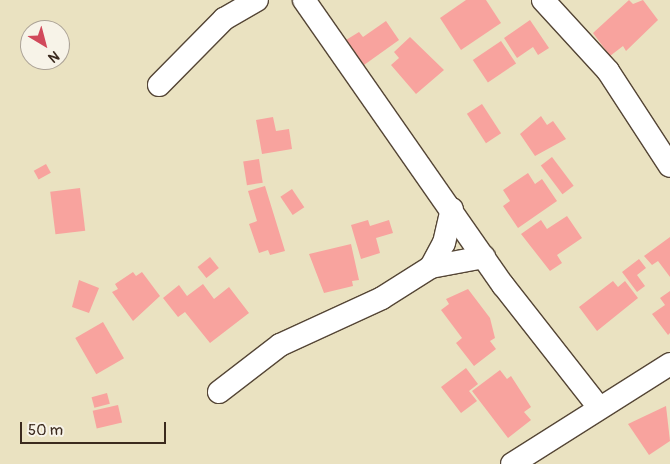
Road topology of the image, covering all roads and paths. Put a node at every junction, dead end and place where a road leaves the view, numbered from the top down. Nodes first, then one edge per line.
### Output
1 (257, 0) edge
2 (304, 0) edge
3 (543, 0) edge
4 (159, 85) dead end
5 (670, 166) edge
6 (452, 209) junction
7 (484, 257) junction
8 (431, 267) junction
9 (670, 364) edge
10 (220, 392) dead end
11 (598, 406) junction
12 (512, 464) edge

1 - 4 street
2 - 6 street
3 - 5 street
6 - 7 street
6 - 8 street
7 - 8 street
7 - 11 street
8 - 10 street
9 - 11 street
11 - 12 street

